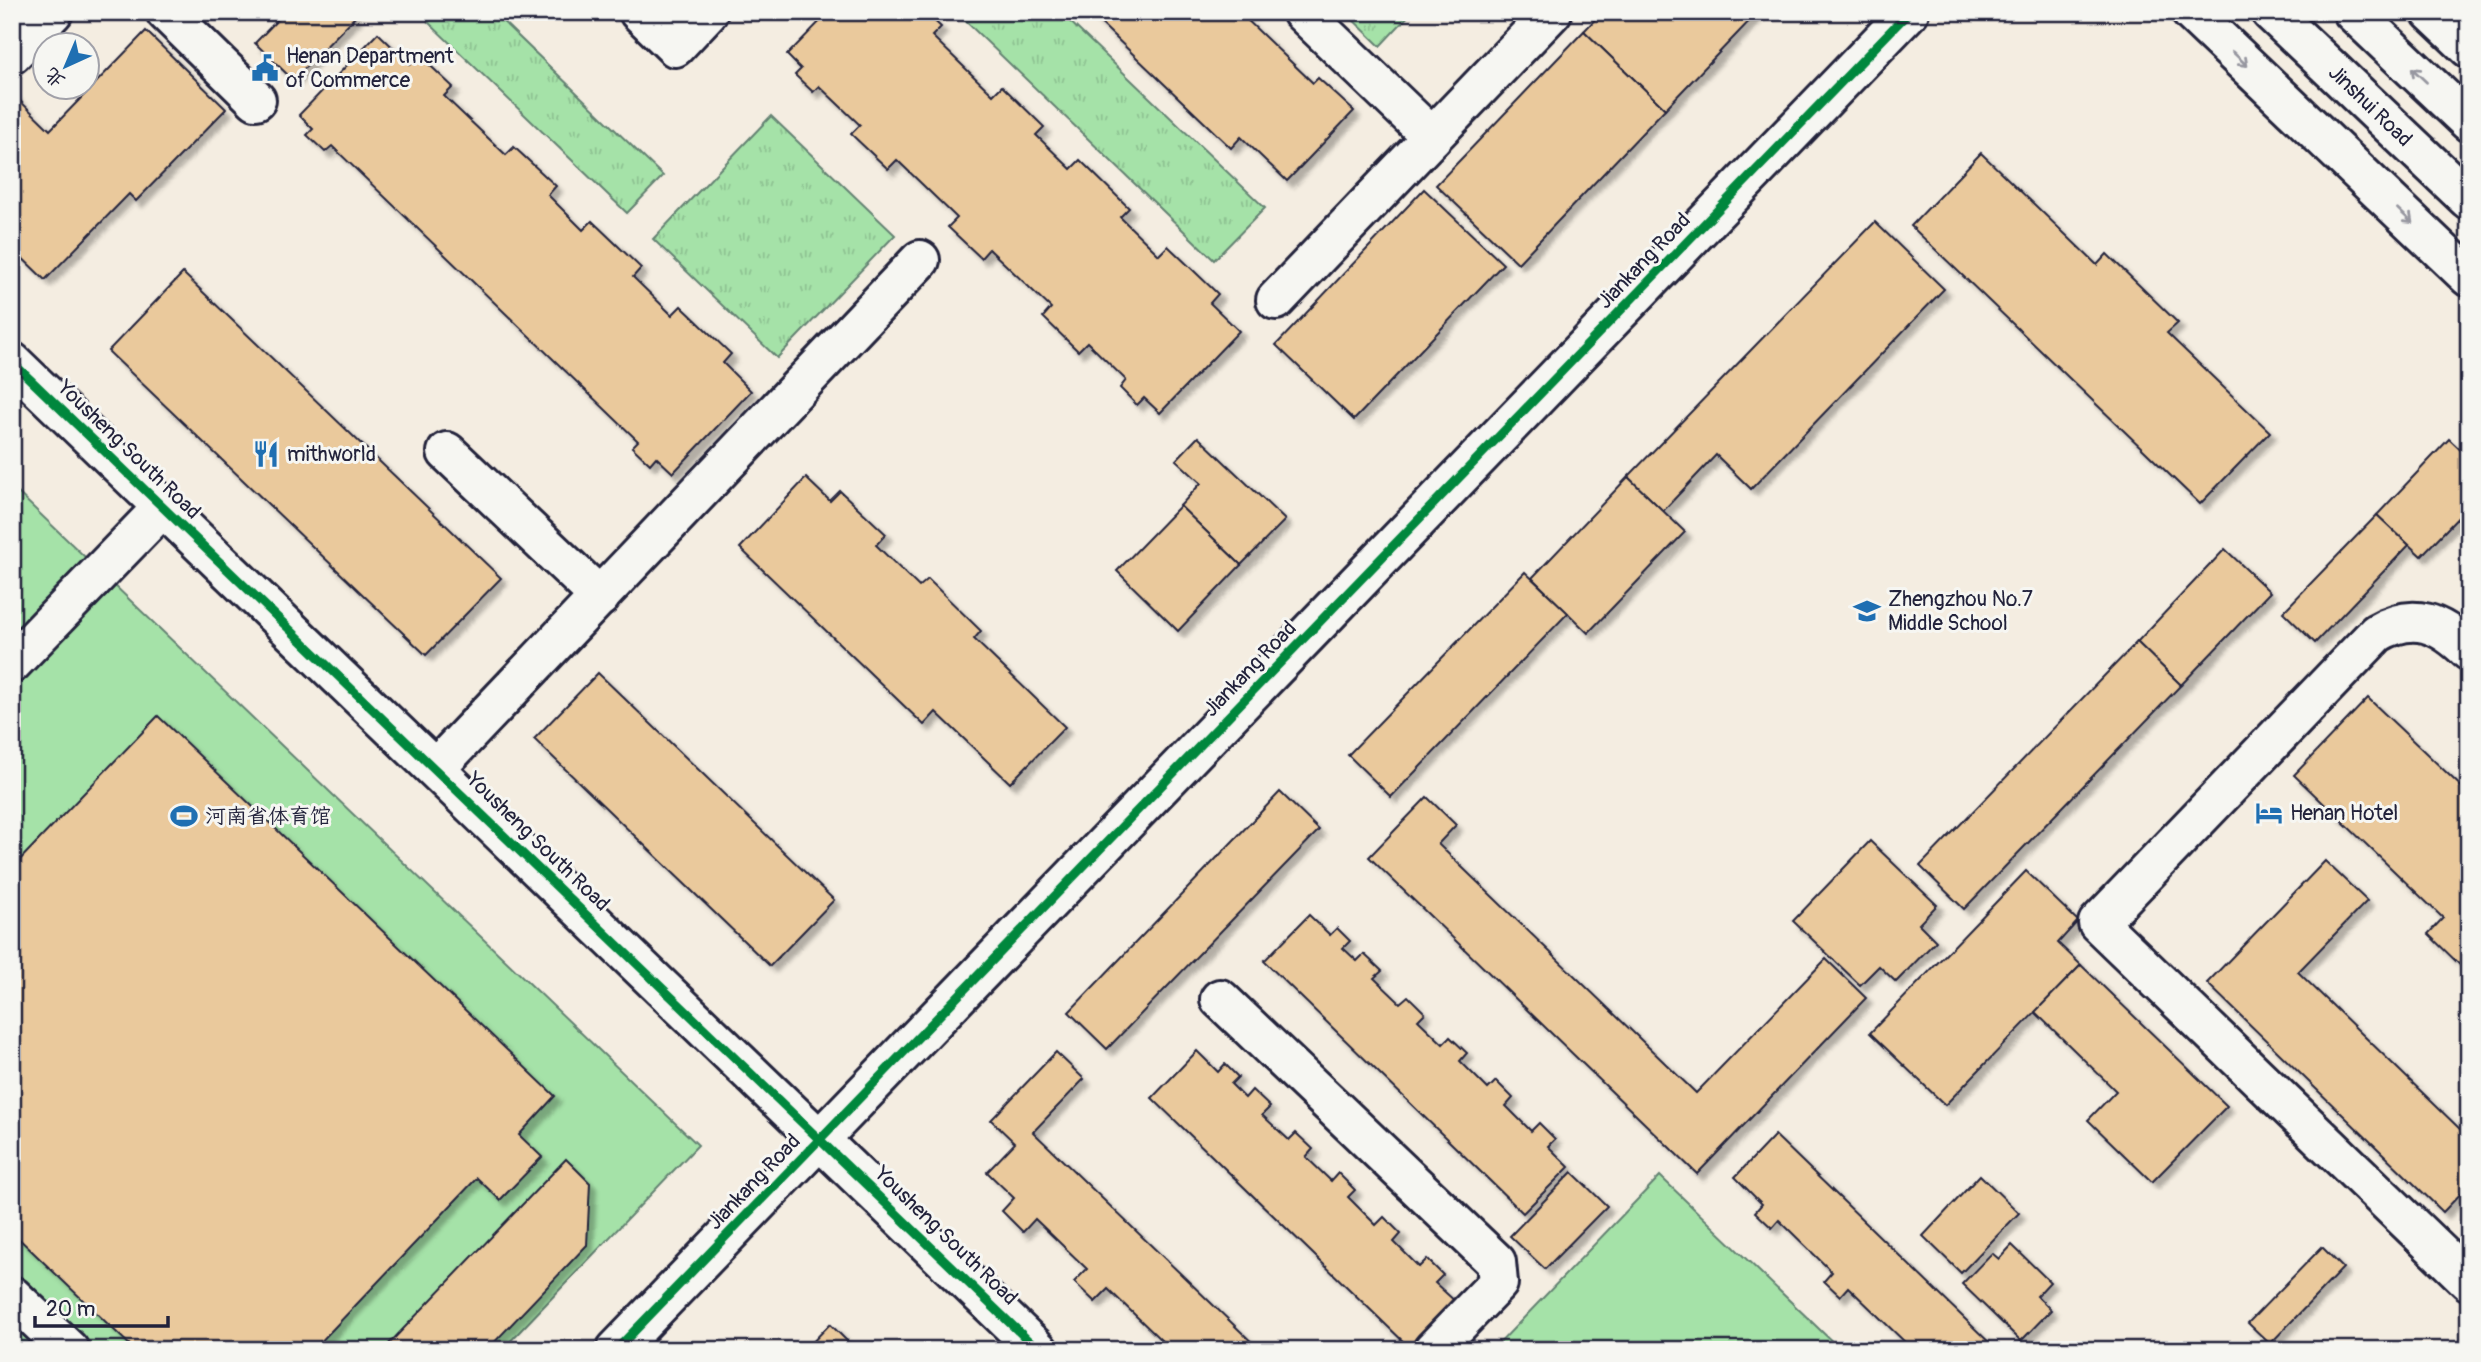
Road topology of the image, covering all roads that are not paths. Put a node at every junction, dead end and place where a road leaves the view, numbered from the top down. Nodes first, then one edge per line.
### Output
1 (53, 12) edge
2 (639, 12) edge
3 (708, 12) edge
4 (1302, 12) edge
5 (1552, 12) edge
6 (1909, 12) edge
7 (2191, 12) edge
8 (2271, 12) edge
9 (2353, 12) edge
10 (2431, 12) edge
11 (180, 17) edge
12 (2469, 48) edge
13 (12, 54) edge
14 (257, 100) dead end
15 (2469, 122) edge
16 (1432, 137) junction
17 (2469, 200) edge
18 (920, 260) dead end
19 (2469, 277) edge
20 (1276, 300) dead end
21 (12, 362) edge
22 (446, 452) dead end
23 (163, 507) junction
24 (600, 597) junction
25 (2469, 651) edge
26 (12, 663) edge
27 (436, 768) junction
28 (1220, 999) dead end
29 (820, 1139) junction
30 (2469, 1281) edge
31 (12, 1297) edge
32 (69, 1350) edge
33 (616, 1350) edge
34 (1038, 1350) edge
35 (1433, 1350) edge

1 - 13 street
2 - 3 street
4 - 16 street
5 - 16 street
6 - 29 street, Jiankang Road
7 -> 19 street
8 - 17 street, Jinshui Road
15 -> 9 street
10 - 12 street
11 - 14 street
16 - 20 street
18 - 24 street
21 - 23 street, Yousheng South Road
22 - 24 street
23 - 26 street
23 - 27 street, Yousheng South Road
24 - 27 street
25 - 30 street
27 - 29 street, Yousheng South Road
28 - 35 street
29 - 33 street, Jiankang Road
29 - 34 street, Yousheng South Road
31 - 32 street

